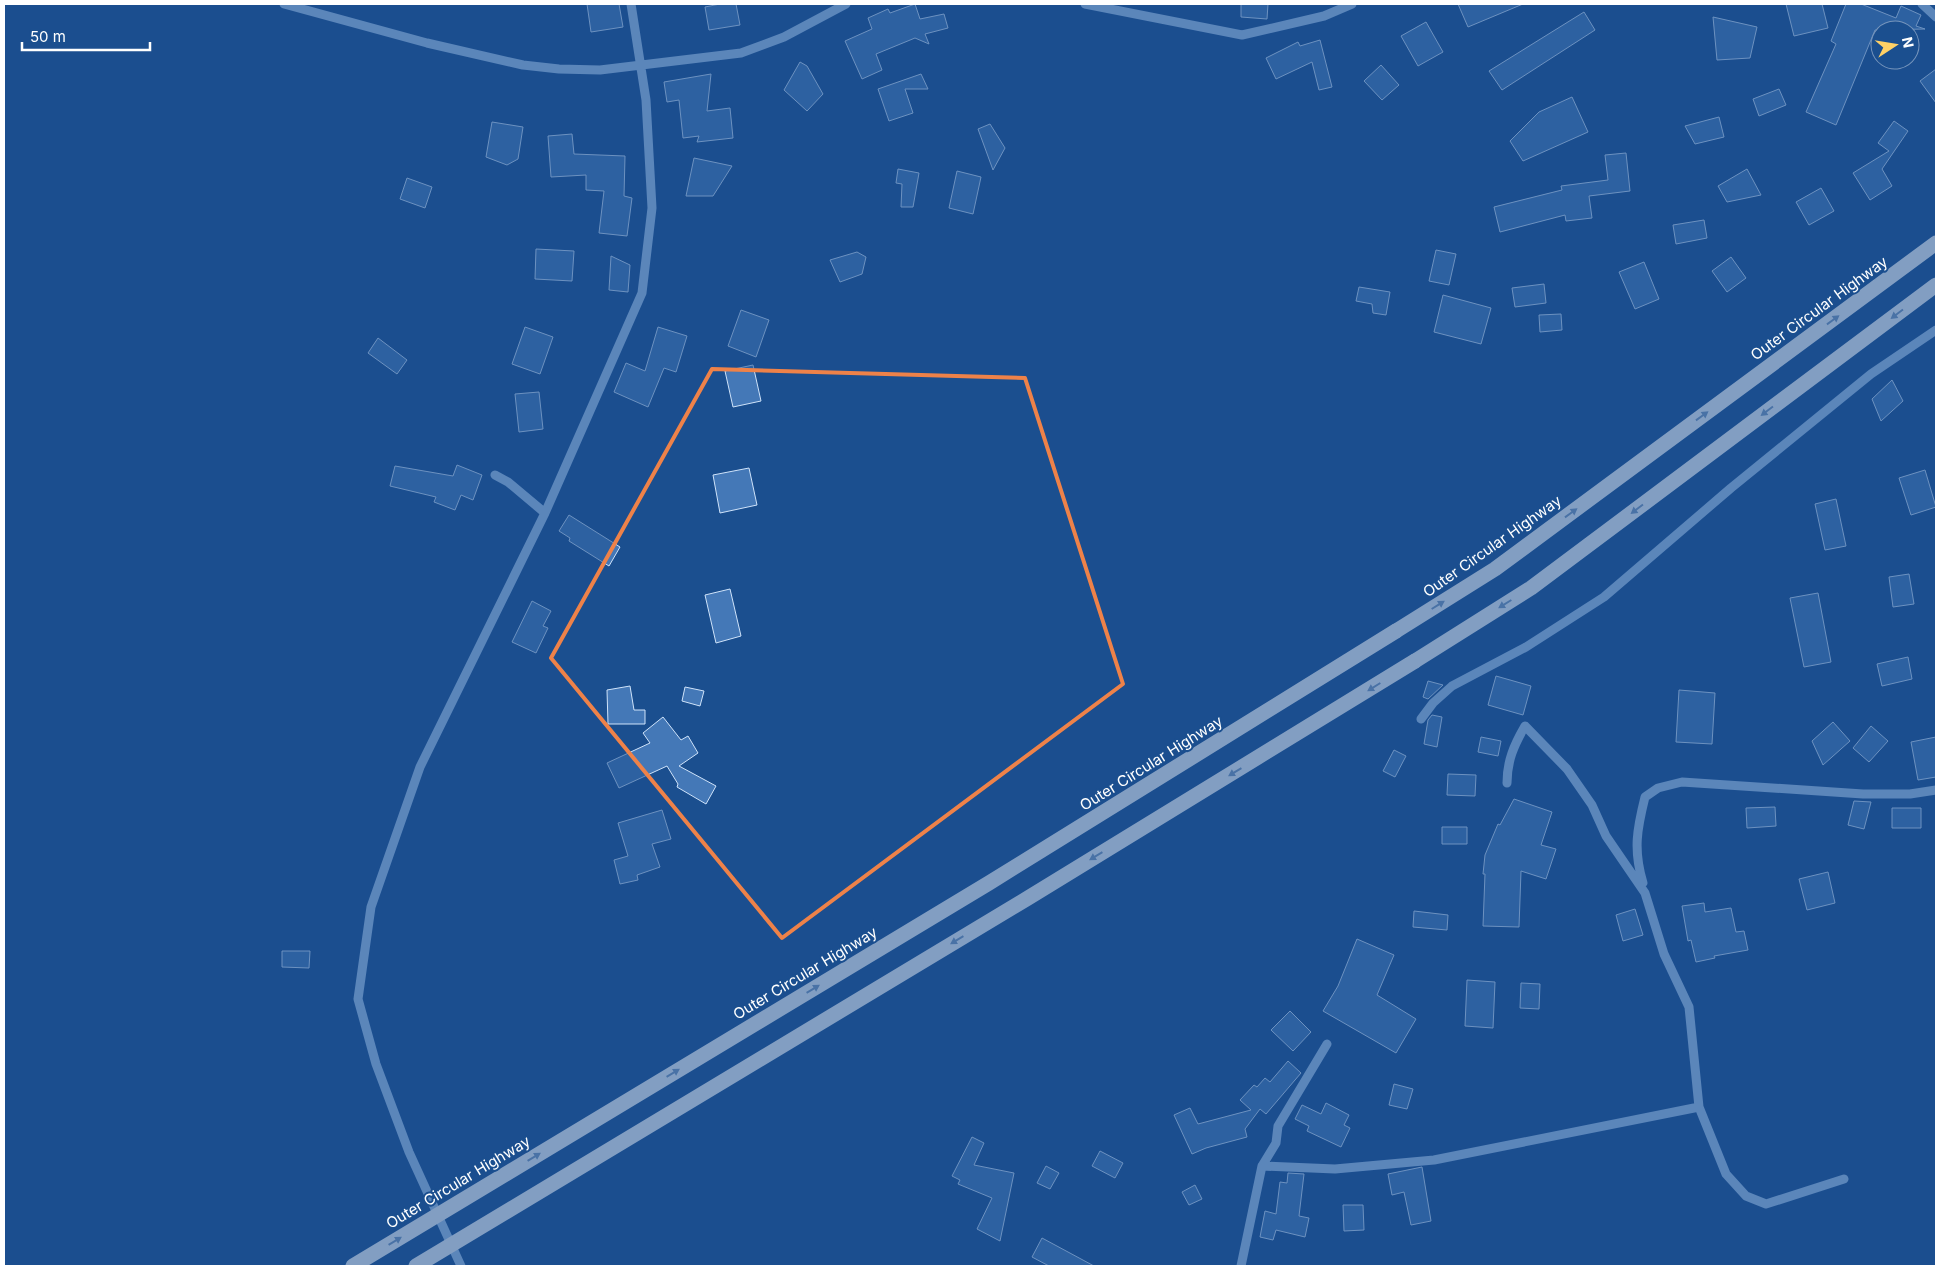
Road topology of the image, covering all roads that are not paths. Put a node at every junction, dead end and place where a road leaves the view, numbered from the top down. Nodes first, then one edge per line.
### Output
1 (284, 4) edge
2 (631, 4) edge
3 (846, 4) edge
4 (1085, 4) edge
5 (1352, 4) edge
6 (1922, 4) edge
7 (1936, 17) edge
8 (639, 65) junction
9 (1936, 243) edge
10 (1936, 285) edge
11 (1936, 330) edge
12 (495, 475) dead end
13 (545, 513) junction
14 (1421, 719) dead end
15 (1507, 783) dead end
16 (1936, 790) edge
17 (1646, 893) junction
18 (1327, 1044) dead end
19 (1698, 1107) junction
20 (1262, 1166) junction
21 (1844, 1180) dead end
22 (353, 1266) edge
23 (416, 1266) edge
24 (461, 1266) edge
25 (1241, 1266) edge

1 - 8 street
2 - 8 street
3 - 8 street
4 - 5 street
6 - 7 street
8 - 13 street
22 -> 9 highway, Outer Circular Highway, bridge
10 -> 23 highway, bridge
11 - 14 street
12 - 13 street
13 - 24 street
15 - 17 street
16 - 17 street
17 - 19 street
18 - 20 street
19 - 20 street
19 - 21 street
20 - 25 street

